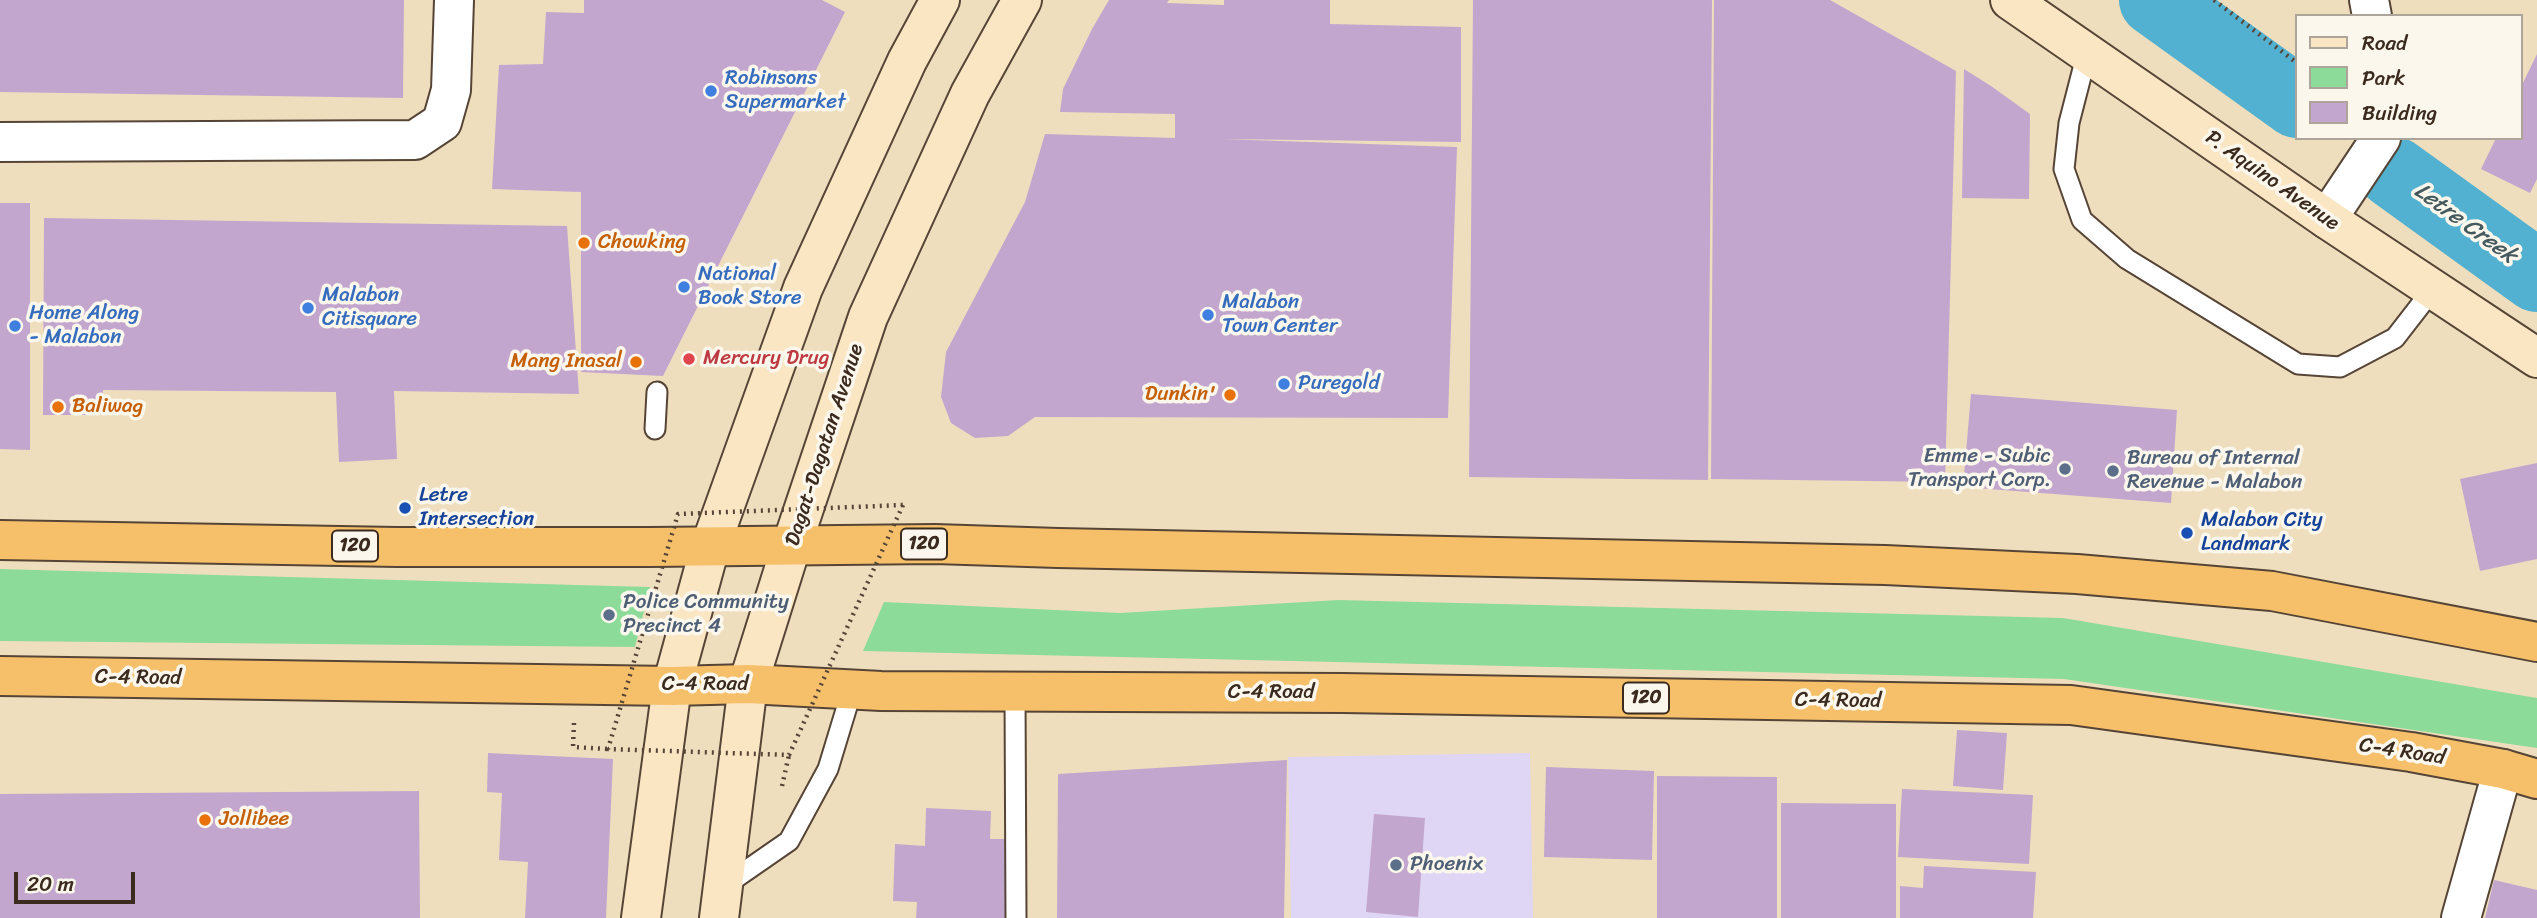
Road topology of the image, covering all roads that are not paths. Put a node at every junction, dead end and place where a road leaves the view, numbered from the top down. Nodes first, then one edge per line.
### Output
1 (454, 0) edge
2 (940, 0) edge
3 (1022, 0) edge
4 (2010, 0) edge
5 (2087, 53) junction
6 (2380, 140) edge
7 (0, 142) edge
8 (2328, 219) junction
9 (2433, 289) junction
10 (2537, 358) edge
11 (657, 392) dead end
12 (655, 429) dead end
13 (0, 540) edge
14 (710, 547) junction
15 (791, 547) junction
16 (2537, 642) edge
17 (0, 676) edge
18 (748, 684) junction
19 (672, 686) junction
20 (852, 690) junction
21 (1015, 692) junction
22 (2520, 774) edge
23 (721, 902) edge
24 (641, 918) edge
25 (1016, 918) edge
26 (2461, 918) edge

1 - 7 street
2 - 14 main road
3 - 15 main road, Dagat-Dagatan Avenue
4 - 5 main road, P. Aquino Avenue
5 - 8 main road, P. Aquino Avenue
5 - 9 lane
6 - 8 street
8 - 9 main road, P. Aquino Avenue
9 - 10 main road, P. Aquino Avenue
11 - 12 lane
13 - 14 highway, 120
14 - 15 highway, 120
14 - 19 main road
15 - 16 highway, 120
15 - 18 main road, Dagat-Dagatan Avenue
17 - 19 highway, C-4 Road / 120
18 - 19 highway, C-4 Road / 120
18 - 20 highway, C-4 Road / 120
18 - 23 main road, Dagat-Dagatan Avenue
19 - 24 main road
20 - 21 highway, C-4 Road / 120
20 - 23 lane
21 - 22 highway, C-4 Road / 120
21 - 25 lane
22 - 26 street

